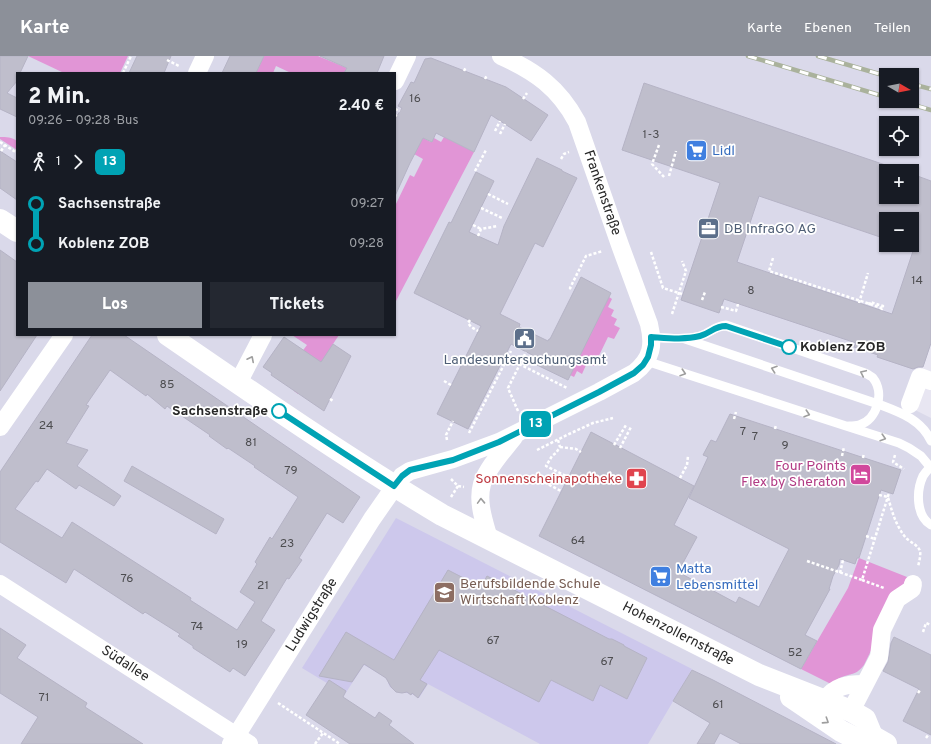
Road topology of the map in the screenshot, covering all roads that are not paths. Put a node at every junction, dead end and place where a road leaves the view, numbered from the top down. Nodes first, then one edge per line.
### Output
1 (205, 56) edge
2 (407, 56) edge
3 (501, 56) edge
4 (197, 72) edge
5 (396, 79) edge
6 (0, 220) edge
7 (16, 230) edge
8 (63, 336) edge
9 (169, 336) edge
10 (262, 336) edge
11 (651, 337) junction
12 (682, 338) junction
13 (646, 361) junction
14 (931, 381) edge
15 (238, 383) junction
16 (878, 404) junction
17 (910, 404) dead end
18 (931, 425) edge
19 (846, 426) junction
20 (0, 427) edge
21 (515, 435) junction
22 (930, 438) edge
23 (931, 467) edge
24 (394, 486) junction
25 (931, 525) edge
26 (489, 539) junction
27 (916, 578) road end
28 (0, 584) edge
29 (759, 675) junction
30 (864, 684) junction
31 (824, 701) junction
32 (851, 711) junction
33 (239, 741) edge
34 (875, 741) edge

1 - 4 street
2 - 5 street
3 - 11 street, Frankenstraße
6 - 7 street
8 - 20 street
9 - 15 street, Hohenzollernstraße
15 -> 10 street
11 - 12 lane
11 - 13 street, Frankenstraße
16 -> 12 lane
16 -> 12 lane
13 -> 19 lane
13 - 21 street, Ludwigstraße
14 - 17 street
15 - 24 street, Hohenzollernstraße
16 - 19 lane
16 - 22 lane
18 - 22 lane
19 -> 23 lane
21 - 24 street, Ludwigstraße
26 -> 21 street
23 - 25 lane
24 - 26 street, Hohenzollernstraße
24 - 33 street, Ludwigstraße
26 - 29 street, Hohenzollernstraße
27 - 30 street
28 - 33 street, Südallee
29 - 31 street, Hohenzollernstraße
29 -> 34 street, Hohenzollernstraße
30 - 31 street
30 - 32 street
31 - 32 street, Hohenzollernstraße
32 - 34 street, Hohenzollernstraße

